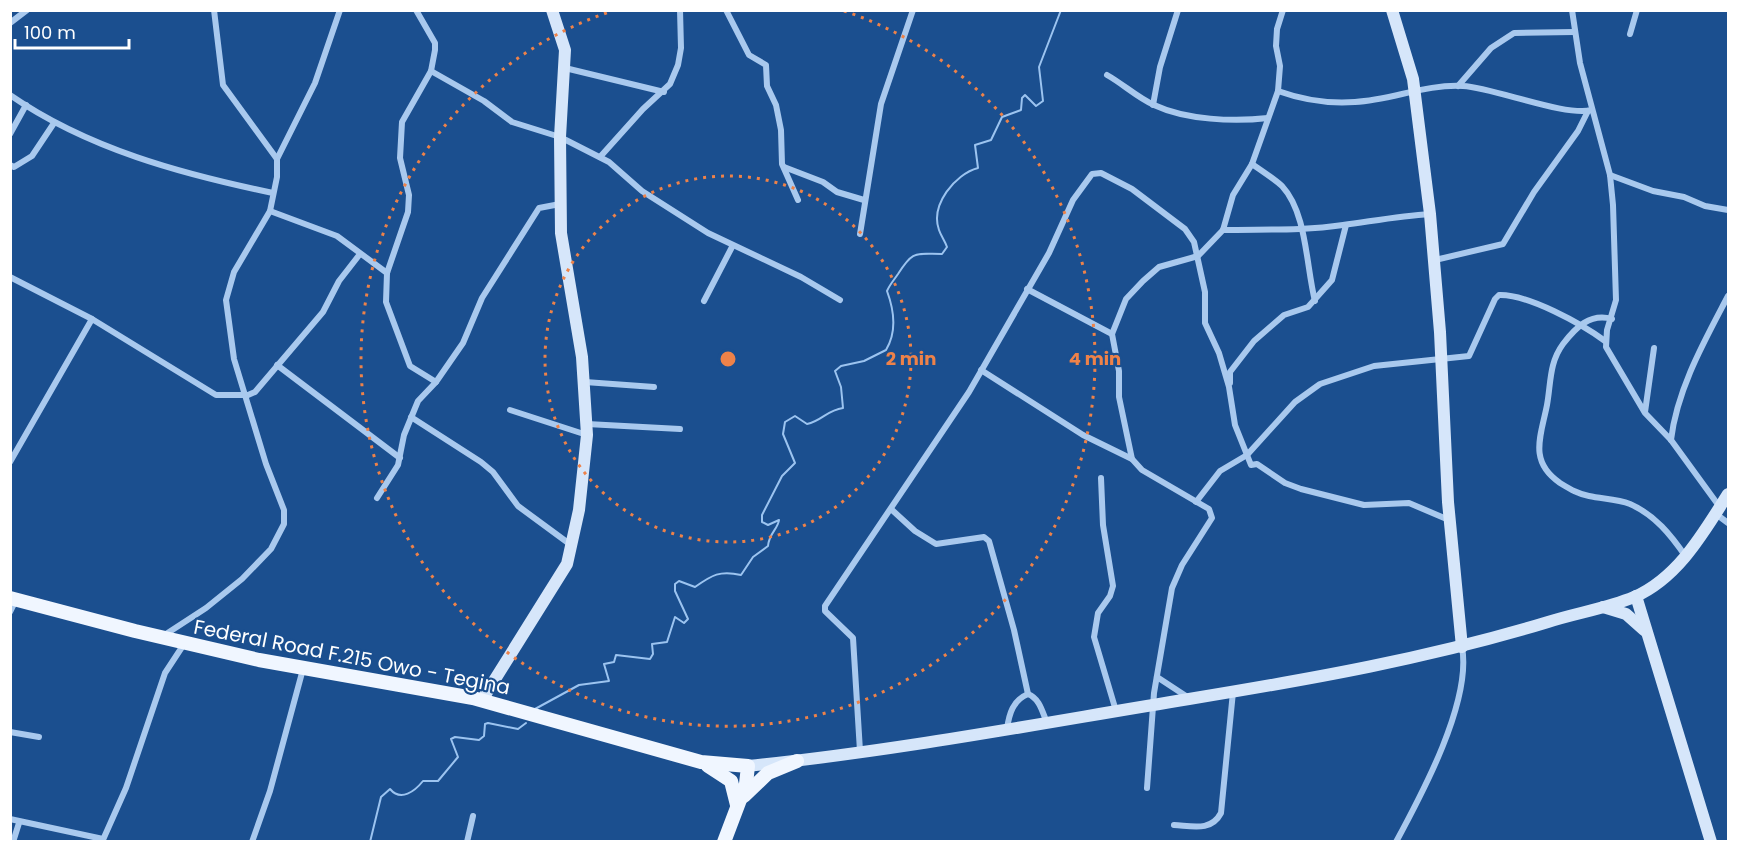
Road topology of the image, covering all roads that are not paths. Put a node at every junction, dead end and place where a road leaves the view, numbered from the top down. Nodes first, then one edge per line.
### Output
1 (27, 10) edge
2 (214, 10) edge
3 (340, 10) edge
4 (416, 10) edge
5 (552, 10) edge
6 (680, 10) edge
7 (726, 10) edge
8 (913, 10) edge
9 (1178, 10) edge
10 (1283, 10) edge
11 (1392, 10) edge
12 (1572, 10) edge
13 (1637, 10) edge
14 (10, 23) edge
15 (1574, 32) junction
16 (1630, 34) dead end
17 (565, 68) junction
18 (431, 71) junction
19 (1107, 75) dead end
20 (1458, 86) junction
21 (1415, 89) junction
22 (1278, 91) junction
23 (664, 92) junction
24 (10, 95) edge
25 (26, 105) junction
26 (1153, 105) junction
27 (1590, 110) junction
28 (1268, 118) junction
29 (54, 123) junction
30 (10, 134) edge
31 (560, 136) junction
32 (600, 157) junction
33 (277, 159) junction
34 (1252, 164) junction
35 (10, 165) edge
36 (784, 167) junction
37 (1610, 175) junction
38 (273, 193) junction
39 (798, 200) dead end
40 (864, 200) junction
41 (560, 204) junction
42 (1728, 210) edge
43 (270, 211) junction
44 (1430, 214) junction
45 (1346, 225) junction
46 (1302, 227) junction
47 (1223, 230) junction
48 (860, 234) dead end
49 (732, 247) junction
50 (360, 254) junction
51 (1198, 256) junction
52 (1436, 260) junction
53 (387, 273) junction
54 (10, 276) edge
55 (1028, 289) junction
56 (1728, 296) edge
57 (840, 300) dead end
58 (1315, 301) junction
59 (704, 302) dead end
60 (92, 319) junction
61 (1612, 319) junction
62 (1583, 324) junction
63 (1112, 334) junction
64 (1605, 341) junction
65 (1654, 348) dead end
66 (1442, 361) junction
67 (277, 365) junction
68 (981, 370) junction
69 (436, 382) junction
70 (585, 382) junction
71 (654, 387) dead end
72 (1229, 387) junction
73 (244, 395) junction
74 (510, 410) dead end
75 (1645, 413) junction
76 (411, 417) junction
77 (681, 429) dead end
78 (587, 430) junction
79 (1671, 440) junction
80 (1247, 455) junction
81 (399, 458) junction
82 (1132, 459) junction
83 (10, 462) edge
84 (1101, 478) dead end
85 (377, 498) dead end
86 (1196, 501) junction
87 (1723, 503) edge
88 (891, 509) junction
89 (1450, 520) junction
90 (1728, 523) edge
91 (572, 546) junction
92 (1686, 557) junction
93 (1636, 596) junction
94 (12, 603) edge
95 (1599, 607) junction
96 (1646, 634) junction
97 (160, 638) junction
98 (185, 644) junction
99 (1462, 648) junction
100 (303, 669) junction
101 (1157, 676) junction
102 (1233, 693) junction
103 (1028, 694) junction
104 (1189, 699) junction
105 (483, 700) junction
106 (1153, 705) junction
107 (1117, 711) junction
108 (1047, 723) junction
109 (1007, 729) junction
110 (10, 732) edge
111 (39, 738) dead end
112 (860, 751) junction
113 (797, 761) junction
114 (700, 762) junction
115 (748, 766) junction
116 (1147, 788) dead end
117 (738, 807) junction
118 (473, 816) dead end
119 (10, 819) edge
120 (20, 823) junction
121 (1174, 825) dead end
122 (102, 840) edge
123 (13, 842) edge
124 (252, 842) edge
125 (467, 842) edge
126 (724, 842) edge
127 (1396, 842) edge
128 (1711, 842) edge

1 - 14 street
2 - 33 street
3 - 33 street
4 - 18 street
5 - 17 street
6 - 23 street
7 - 36 street
8 - 40 street
9 - 26 street
10 - 22 street
11 - 21 street
12 - 15 street
13 - 16 street
15 - 20 street
15 - 27 street
17 - 23 street
17 - 31 street
18 - 31 street
18 - 53 street
19 - 26 street
20 - 21 street
20 - 27 street
21 - 22 street
21 - 44 street
22 - 28 street
23 - 32 street
24 - 25 street
25 - 29 street
25 - 30 street
26 - 28 street
27 - 37 street
27 - 52 street
28 - 34 street
29 - 35 street
29 - 38 street
31 - 32 street
31 - 41 street
32 - 49 street
33 - 38 street
34 - 46 street
34 - 47 street
36 - 39 street
36 - 40 street
37 - 42 street
37 - 61 street
38 - 43 street
40 - 48 street
41 - 69 street
41 - 70 street
43 - 50 street
43 - 73 street
44 - 45 street
44 - 52 street
45 - 46 street
45 - 58 street
46 - 47 street
46 - 58 street
47 - 51 street
49 - 57 street
49 - 59 street
50 - 53 street
50 - 67 street
51 - 55 street
51 - 63 street
51 - 72 street
52 - 66 street
53 - 69 street
54 - 60 street
55 - 63 street
55 - 68 street
56 - 79 street
58 - 72 street
60 - 73 street
60 - 83 street
61 - 62 street
61 - 64 street
62 - 64 street
62 - 66 street
62 - 92 street
63 - 82 street
64 - 75 street
65 - 75 street
66 - 80 street
66 - 89 street
67 - 73 street
67 - 81 street
68 - 82 street
68 - 88 street
69 - 76 street
70 - 71 street
70 - 78 street
72 - 80 street
73 - 97 street
74 - 78 street
75 - 79 street
76 - 81 street
76 - 91 street
77 - 78 street
78 - 91 street
79 - 87 street
80 - 86 street
80 - 89 street
81 - 85 street
82 - 86 street
84 - 107 street
86 - 101 street
87 - 90 street
87 - 92 street
88 - 103 street
88 - 112 street
89 - 99 street
91 - 105 street
92 - 93 street
93 - 95 street
93 - 96 street
94 - 97 main road, Federal Road F.215 Owo - Tegina
95 - 96 street
95 - 99 street
96 - 128 street
97 - 98 main road, Federal Road F.215 Owo - Tegina
98 - 100 main road, Federal Road F.215 Owo - Tegina
98 - 122 street
99 - 102 street
99 - 127 street
100 - 105 main road, Federal Road F.215 Owo - Tegina
100 - 124 street
101 - 104 street
101 - 106 street
102 - 104 street
102 - 121 street
103 - 108 street
103 - 109 street
104 - 106 street
105 - 114 main road, Federal Road F.215 Owo - Tegina
106 - 107 street
106 - 116 street
107 - 108 street
108 - 109 street
109 - 112 street
110 - 111 street
112 - 113 street
113 - 115 street
113 - 117 main road
114 - 115 main road, Federal Road F.215 Owo - Tegina
114 - 117 main road
115 - 117 main road
117 - 126 main road
118 - 125 street
119 - 120 street
120 - 122 street
120 - 123 street

